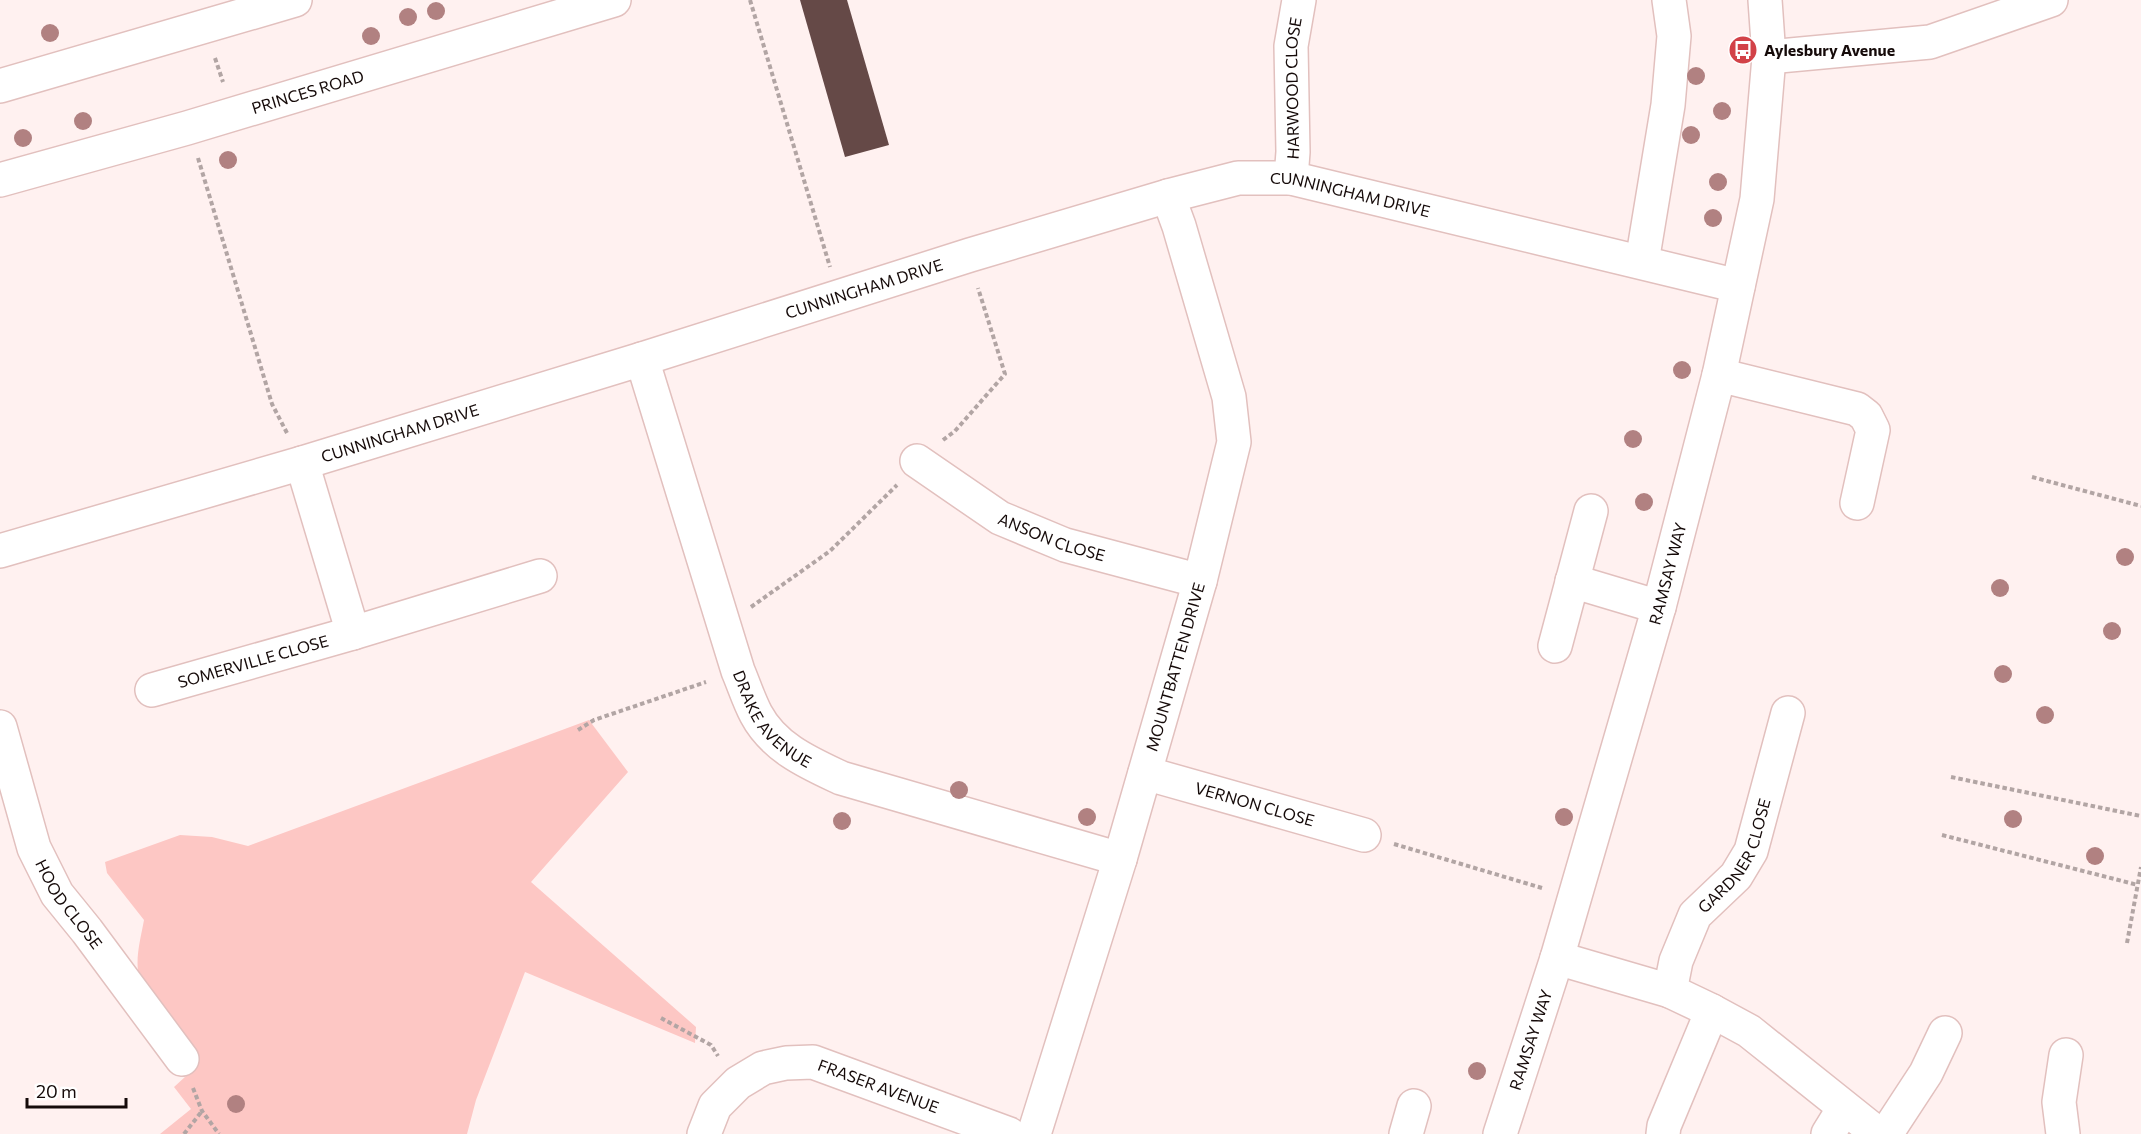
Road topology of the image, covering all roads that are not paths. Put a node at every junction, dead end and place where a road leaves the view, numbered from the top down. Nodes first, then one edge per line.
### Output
1 (614, 0) edge
2 (1299, 0) edge
3 (1669, 0) edge
4 (1765, 0) edge
5 (2051, 0) edge
6 (287, 1) edge
7 (1769, 57) junction
8 (0, 86) edge
9 (1291, 178) junction
10 (0, 180) edge
11 (1168, 196) junction
12 (1642, 262) junction
13 (1738, 286) junction
14 (642, 359) junction
15 (1719, 375) junction
16 (917, 461) dead end
17 (302, 463) junction
18 (1857, 503) dead end
19 (1591, 511) dead end
20 (0, 551) edge
21 (540, 576) dead end
22 (1200, 581) junction
23 (1572, 581) junction
24 (1659, 607) junction
25 (353, 633) junction
26 (1555, 646) dead end
27 (152, 690) dead end
28 (1788, 713) dead end
29 (0, 727) edge
30 (1145, 772) junction
31 (1364, 835) road end
32 (1120, 859) junction
33 (1557, 958) junction
34 (1670, 992) junction
35 (1712, 1011) junction
36 (1945, 1033) dead end
37 (2066, 1055) dead end
38 (182, 1059) road end
39 (1836, 1121) edge
40 (704, 1134) edge
41 (1009, 1134) edge
42 (1034, 1134) edge
43 (1500, 1134) edge
44 (1663, 1134) edge
45 (1878, 1134) edge
46 (1886, 1134) edge
47 (2063, 1134) edge

1 - 10 street, PRINCES ROAD
2 - 9 street, HARWOOD CLOSE
3 - 12 street
4 - 7 street, RAMSAY WAY
5 - 7 street
6 - 8 street
7 - 13 street, RAMSAY WAY
9 - 11 street, CUNNINGHAM DRIVE
9 - 12 street, CUNNINGHAM DRIVE
11 - 14 street, CUNNINGHAM DRIVE
11 - 22 street, MOUNTBATTEN DRIVE
12 - 13 street, CUNNINGHAM DRIVE
13 - 15 street, RAMSAY WAY
14 - 17 street, CUNNINGHAM DRIVE
14 - 32 street, DRAKE AVENUE
15 - 18 street
15 - 24 street, RAMSAY WAY
16 - 22 street, ANSON CLOSE
17 - 20 street, CUNNINGHAM DRIVE
17 - 25 street
19 - 23 street
21 - 25 street, SOMERVILLE CLOSE
22 - 30 street, MOUNTBATTEN DRIVE
23 - 24 street
23 - 26 street
24 - 33 street, RAMSAY WAY
25 - 27 street, SOMERVILLE CLOSE
28 - 34 street, GARDNER CLOSE
29 - 38 street, HOOD CLOSE
30 - 31 street, VERNON CLOSE
30 - 32 street, MOUNTBATTEN DRIVE
32 - 42 street, MOUNTBATTEN DRIVE
33 - 34 street
33 - 43 street, RAMSAY WAY
34 - 35 street
35 - 39 street
35 - 44 street
36 - 46 street
37 - 47 street
39 - 45 street
40 - 41 street, FRASER AVENUE

